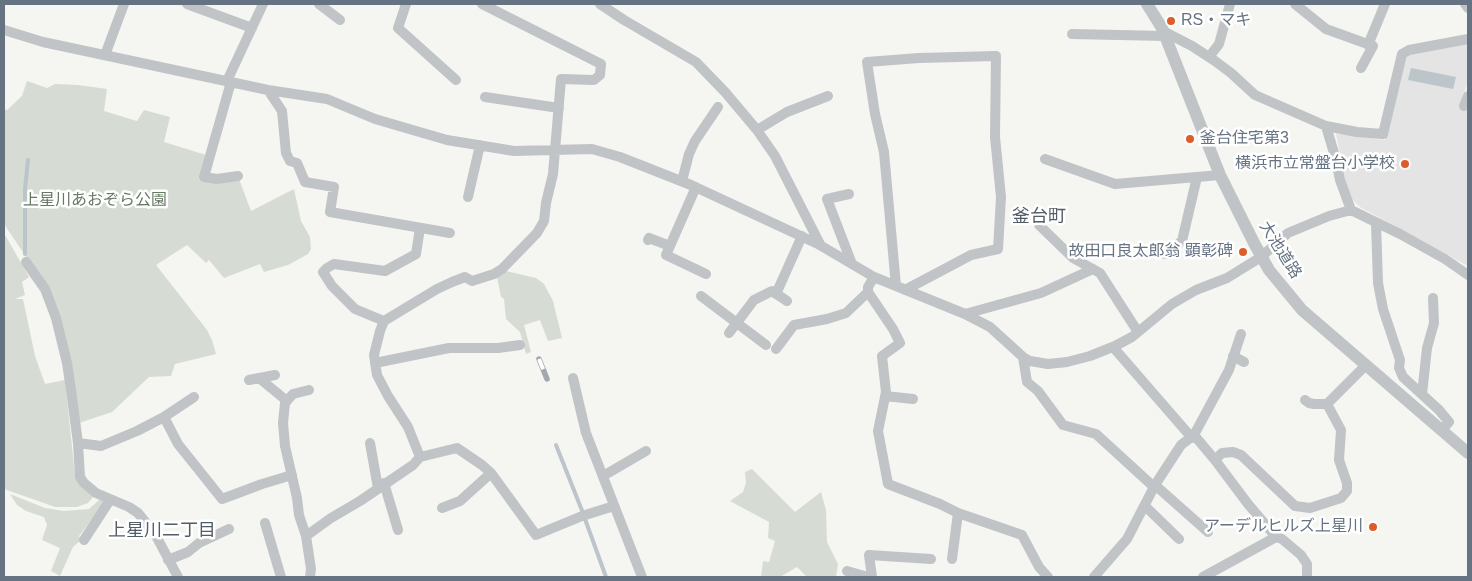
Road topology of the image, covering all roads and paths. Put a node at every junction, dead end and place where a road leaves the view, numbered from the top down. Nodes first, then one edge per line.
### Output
1 (124, 4) edge
2 (187, 4) edge
3 (264, 4) edge
4 (319, 4) edge
5 (406, 4) edge
6 (482, 4) edge
7 (600, 4) edge
8 (1148, 4) edge
9 (1230, 4) edge
10 (1296, 4) edge
11 (1385, 4) edge
12 (1465, 4) edge
13 (1468, 8) edge
14 (340, 20) dead end
15 (252, 28) junction
16 (4, 30) edge
17 (1072, 34) dead end
18 (1164, 34) junction
19 (1468, 39) edge
20 (1368, 45) junction
21 (105, 55) junction
22 (1209, 57) junction
23 (1361, 68) dead end
24 (456, 80) dead end
25 (229, 81) junction
26 (268, 90) junction
27 (828, 96) dead end
28 (485, 97) dead end
29 (718, 106) dead end
30 (559, 108) junction
31 (1326, 126) junction
32 (757, 130) junction
33 (480, 145) junction
34 (556, 149) junction
35 (1045, 159) dead end
36 (1220, 175) junction
37 (238, 176) dead end
38 (1198, 177) junction
39 (682, 181) junction
40 (696, 187) junction
41 (850, 194) dead end
42 (468, 197) dead end
43 (1351, 210) junction
44 (1376, 222) junction
45 (1039, 225) dead end
46 (420, 228) junction
47 (450, 233) dead end
48 (802, 236) junction
49 (648, 240) dead end
50 (670, 246) junction
51 (822, 246) junction
52 (1165, 254) dead end
53 (1261, 258) junction
54 (26, 262) dead end
55 (852, 264) junction
56 (1093, 269) junction
57 (706, 274) dead end
58 (1468, 275) edge
59 (874, 278) junction
60 (900, 288) junction
61 (868, 292) junction
62 (776, 294) junction
63 (701, 296) dead end
64 (1433, 298) dead end
65 (786, 301) dead end
66 (965, 314) junction
67 (384, 321) junction
68 (736, 323) junction
69 (1138, 332) junction
70 (729, 333) dead end
71 (1241, 334) dead end
72 (520, 345) dead end
73 (766, 345) dead end
74 (1113, 347) junction
75 (776, 350) dead end
76 (1233, 356) junction
77 (1023, 357) junction
78 (1244, 362) dead end
79 (375, 363) junction
80 (1365, 366) junction
81 (275, 375) dead end
82 (573, 378) dead end
83 (309, 390) dead end
84 (1422, 394) junction
85 (885, 396) junction
86 (194, 397) dead end
87 (914, 400) dead end
88 (1305, 400) dead end
89 (287, 401) junction
90 (1327, 404) junction
91 (164, 417) junction
92 (1442, 430) junction
93 (1193, 437) junction
94 (78, 443) junction
95 (370, 443) dead end
96 (646, 451) dead end
97 (1468, 453) edge
98 (420, 457) junction
99 (1215, 460) junction
100 (491, 473) junction
101 (292, 475) junction
102 (603, 476) junction
103 (381, 485) junction
104 (1155, 486) junction
105 (110, 500) junction
106 (614, 506) junction
107 (1145, 506) junction
108 (442, 508) dead end
109 (958, 513) junction
110 (265, 523) dead end
111 (229, 529) dead end
112 (398, 530) dead end
113 (1208, 532) dead end
114 (306, 536) junction
115 (1276, 537) junction
116 (1179, 539) dead end
117 (84, 540) dead end
118 (931, 559) dead end
119 (952, 559) dead end
120 (168, 560) junction
121 (847, 571) dead end
122 (178, 577) edge
123 (281, 577) edge
124 (310, 577) edge
125 (642, 577) edge
126 (868, 577) edge
127 (872, 577) edge
128 (1048, 577) edge
129 (1094, 577) edge
130 (1203, 577) edge
131 (1307, 577) edge

1 - 21 street
2 - 15 street
3 - 15 street
4 - 14 street
5 - 24 street
6 - 30 street
7 - 32 street
8 - 18 street, 大池道路
9 - 22 street
10 - 20 street
11 - 20 street
12 - 13 street
15 - 25 street
16 - 21 street
17 - 18 street
18 - 22 street
18 - 36 street, 大池道路
19 - 31 street
20 - 23 street
21 - 25 street
22 - 31 street
25 - 26 street
25 - 37 street
26 - 33 street
26 - 46 street
27 - 32 street
28 - 30 street
29 - 39 street
30 - 34 street
31 - 43 street
32 - 51 street
33 - 34 street
33 - 42 street
34 - 39 street
34 - 67 street
35 - 38 street
36 - 38 street
36 - 53 street, 大池道路
38 - 52 street
39 - 40 street
40 - 48 street
40 - 50 street
41 - 55 street
43 - 44 street
43 - 53 street
44 - 58 street
44 - 84 street
45 - 56 street
46 - 47 street
46 - 67 street
48 - 51 street
48 - 62 street
49 - 50 street
50 - 57 street
51 - 55 street
53 - 69 street
53 - 80 street, 大池道路
54 - 94 street
55 - 59 street
56 - 66 street
56 - 69 street
59 - 60 street
59 - 61 street
60 - 60 street
60 - 66 street
61 - 75 street
61 - 85 street
62 - 65 street
62 - 68 street
63 - 68 street
64 - 84 street
66 - 77 street
67 - 79 street
68 - 70 street
68 - 73 street
69 - 74 street
71 - 76 street
72 - 79 street
74 - 77 street
74 - 93 street
76 - 78 street
76 - 93 street
77 - 104 street
79 - 98 street
80 - 90 street
80 - 92 street, 大池道路
81 - 89 street
82 - 102 street
83 - 89 street
84 - 92 street
85 - 87 street
85 - 109 street
86 - 91 street
88 - 90 street
89 - 101 street
90 - 99 street
91 - 94 street
91 - 101 street
92 - 97 street, 大池道路
93 - 99 street
93 - 104 street
94 - 105 street
95 - 103 street
96 - 102 street
98 - 100 street
98 - 103 street
99 - 115 street
100 - 106 street
100 - 108 street
101 - 114 street
102 - 106 street
103 - 112 street
103 - 114 street
104 - 107 street
104 - 113 street
105 - 117 street
105 - 120 street
106 - 125 street
107 - 116 street
107 - 129 street
109 - 119 street
109 - 128 street
110 - 123 street
111 - 120 street
114 - 124 street
115 - 130 street
115 - 131 street
118 - 127 street
120 - 122 street
121 - 126 street

